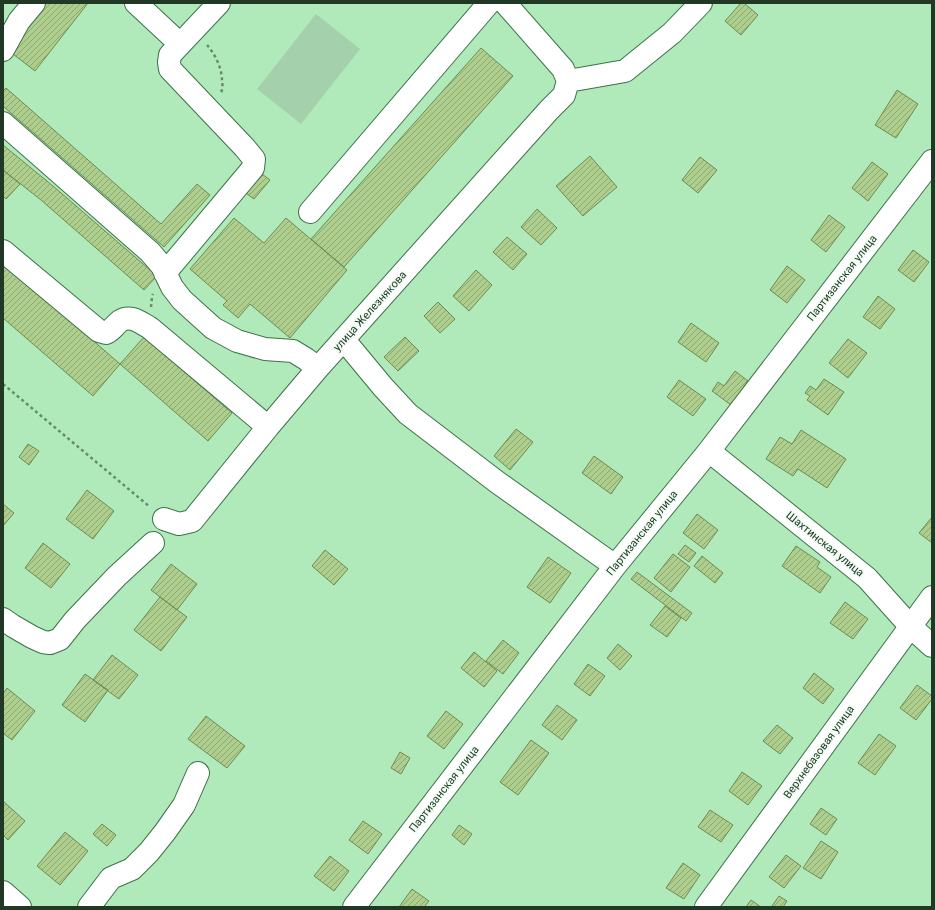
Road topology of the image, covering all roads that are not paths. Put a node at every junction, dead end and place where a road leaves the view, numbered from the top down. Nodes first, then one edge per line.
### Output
1 (34, 3) edge
2 (136, 3) edge
3 (219, 3) edge
4 (489, 3) edge
5 (505, 3) edge
6 (701, 3) edge
7 (187, 37) junction
8 (3, 50) edge
9 (565, 75) junction
10 (3, 123) edge
11 (932, 161) edge
12 (310, 212) dead end
13 (3, 252) edge
14 (165, 273) junction
15 (344, 340) junction
16 (318, 368) junction
17 (268, 427) junction
18 (709, 451) junction
19 (164, 519) road end
20 (153, 543) dead end
21 (615, 566) junction
22 (932, 597) edge
23 (3, 619) edge
24 (910, 626) junction
25 (932, 646) edge
26 (198, 773) dead end
27 (3, 892) edge
28 (20, 907) edge
29 (89, 907) edge
30 (354, 907) edge
31 (706, 907) edge

1 - 8 street
2 - 7 street
3 - 7 street
4 - 12 street
5 - 9 street
6 - 9 street
7 - 14 street
9 - 15 street, улица Железнякова
10 - 14 street
11 - 18 street, Партизанская улица
13 - 17 street
14 - 16 street
15 - 16 street, улица Железнякова
15 - 21 street
16 - 17 street, улица Железнякова
17 - 19 street, улица Железнякова
18 - 21 street, Партизанская улица
18 - 24 street, Шахтинская улица
20 - 23 street
21 - 30 street, Партизанская улица
22 - 24 street, Верхнебазовая улица
24 - 25 street, Шахтинская улица
24 - 31 street, Верхнебазовая улица
26 - 29 street
27 - 28 street

